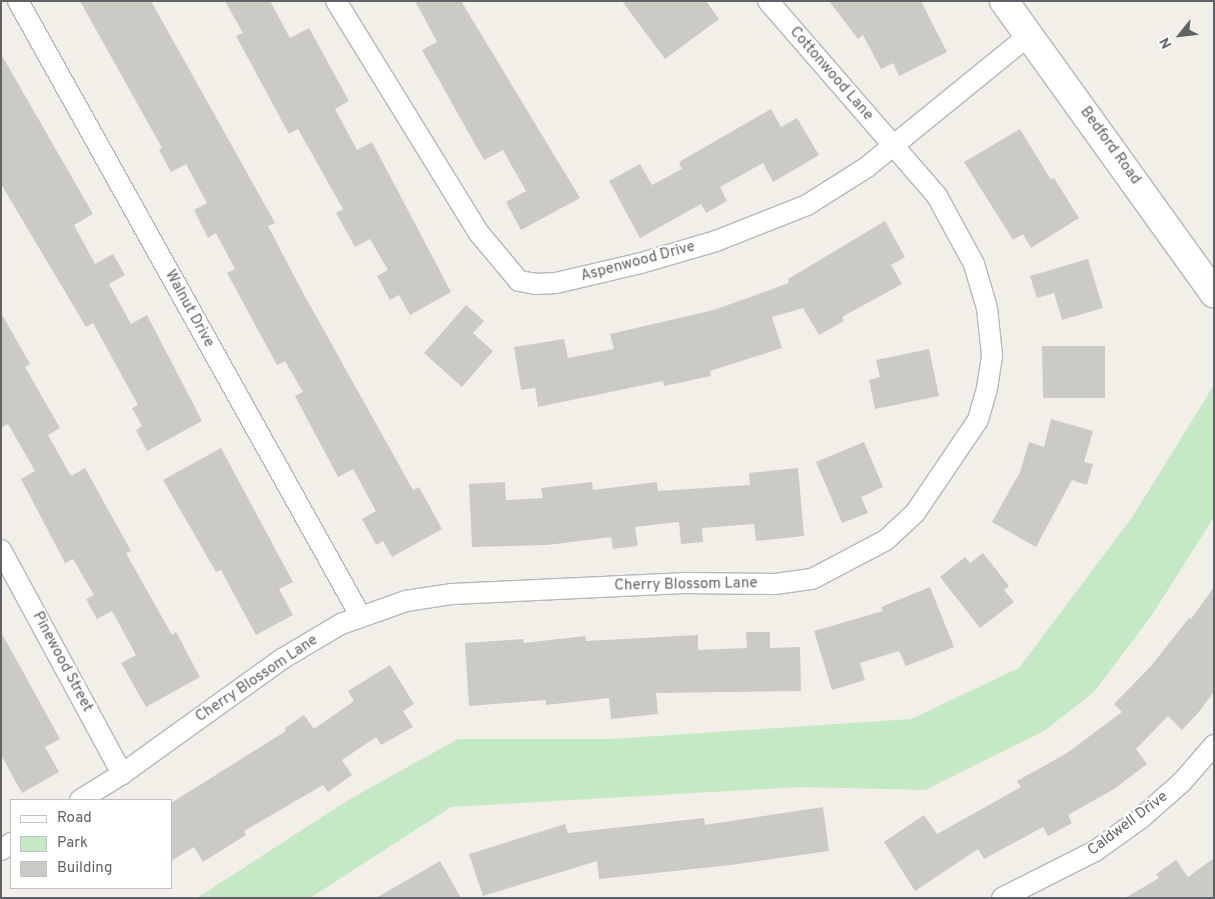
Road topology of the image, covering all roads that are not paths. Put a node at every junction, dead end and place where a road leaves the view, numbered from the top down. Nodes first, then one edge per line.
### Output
1 (18, 1) edge
2 (336, 1) edge
3 (768, 1) edge
4 (1004, 1) edge
5 (1027, 37) junction
6 (894, 146) junction
7 (1214, 293) edge
8 (1, 550) edge
9 (361, 617) junction
10 (1214, 745) edge
11 (122, 774) junction
12 (82, 799) edge
13 (1002, 898) edge

1 - 9 street, Walnut Drive
2 - 6 street, Aspenwood Drive
3 - 6 street, Cottonwood Lane
4 - 5 main road, Bedford Road
5 - 6 street, Aspenwood Drive
5 - 7 main road, Bedford Road
6 - 9 street, Cherry Blossom Lane
8 - 11 street, Pinewood Street
9 - 11 street, Cherry Blossom Lane
10 - 13 street, Caldwell Drive
11 - 12 street, Cherry Blossom Lane

